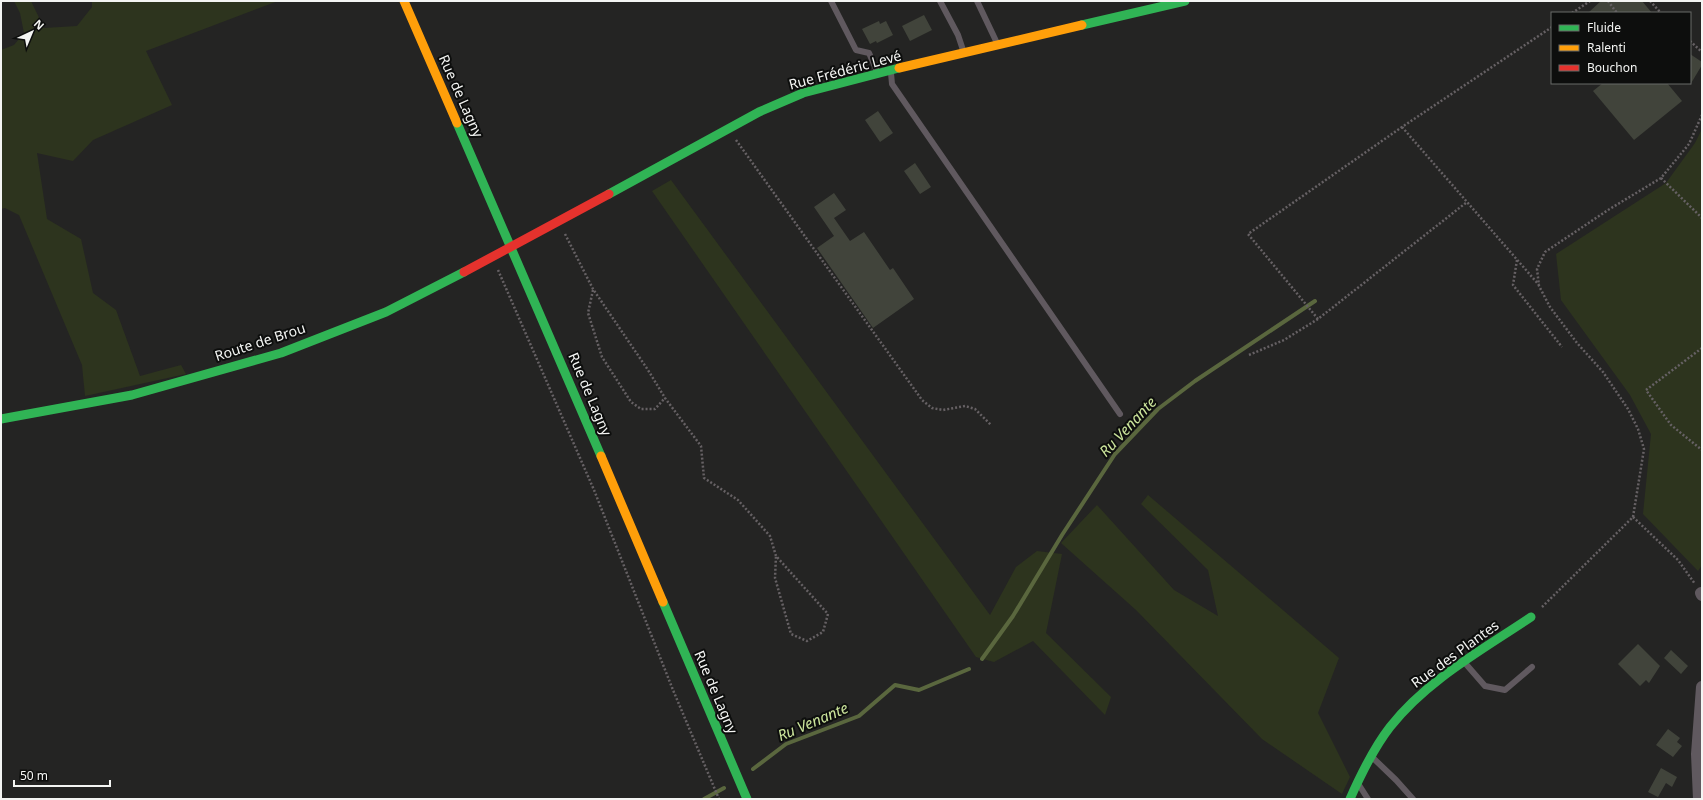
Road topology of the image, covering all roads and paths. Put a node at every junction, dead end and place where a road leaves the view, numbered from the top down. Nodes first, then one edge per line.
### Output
1 (404, 1) edge
2 (831, 1) edge
3 (940, 1) edge
4 (977, 1) edge
5 (1185, 1) edge
6 (1590, 1) edge
7 (1608, 1) edge
8 (1650, 1) edge
9 (1142, 6) edge
10 (1574, 12) edge
11 (1616, 12) edge
12 (1660, 12) edge
13 (1551, 28) edge
14 (1691, 42) edge
15 (999, 46) junction
16 (1702, 52) edge
17 (964, 54) junction
18 (891, 71) junction
19 (878, 74) junction
20 (1702, 114) edge
21 (728, 128) junction
22 (1402, 128) junction
23 (1661, 178) junction
24 (1467, 202) junction
25 (1702, 218) edge
26 (558, 221) junction
27 (512, 247) junction
28 (492, 257) junction
29 (1517, 260) junction
30 (1539, 286) junction
31 (593, 289) junction
32 (1318, 319) junction
33 (1562, 347) dead end
34 (1701, 349) edge
35 (1250, 355) dead end
36 (665, 398) junction
37 (1120, 414) dead end
38 (1, 419) edge
39 (992, 425) dead end
40 (1702, 450) edge
41 (1633, 517) junction
42 (776, 556) junction
43 (1702, 594) edge
44 (1531, 617) joint
45 (1464, 663) junction
46 (1532, 667) dead end
47 (1702, 687) edge
48 (1371, 757) junction
49 (1357, 782) junction
50 (719, 799) edge
51 (747, 799) edge
52 (1350, 799) edge
53 (1368, 799) edge
54 (1413, 799) edge
55 (1699, 799) edge

1 - 27 street, Rue de Lagny
2 - 19 lane
3 - 17 lane
4 - 15 lane
5 - 9 street, Rue Frédéric Levé
6 - 10 path
7 - 11 path
8 - 12 path
9 - 15 street, Rue Frédéric Levé
13 - 22 path
14 - 16 path
15 - 17 street, Rue Frédéric Levé
17 - 18 street, Rue Frédéric Levé
18 - 19 street, Rue Frédéric Levé
18 - 37 lane
19 - 21 street, Rue Frédéric Levé
20 - 23 path
21 - 26 street, Rue Frédéric Levé
21 - 39 path
22 - 24 path
22 - 32 path
23 - 25 path
23 - 30 path
24 - 29 path
24 - 32 path
26 - 27 street, Rue Frédéric Levé
26 - 31 path
27 - 28 street, Route de Brou
27 - 51 street, Rue de Lagny
28 - 38 street, Route de Brou
28 - 50 path
29 - 30 path
29 - 33 path
30 - 41 path
31 - 36 path
31 - 36 path
32 - 35 path
34 - 40 path
36 - 42 path
41 - 43 path
41 - 44 path
42 - 42 path
44 - 45 street, Rue des Plantes
45 - 46 lane
45 - 48 street, Rue des Plantes
47 - 55 street
48 - 49 street, Rue des Plantes
48 - 54 lane
49 - 52 street, Rue des Plantes
49 - 53 lane

